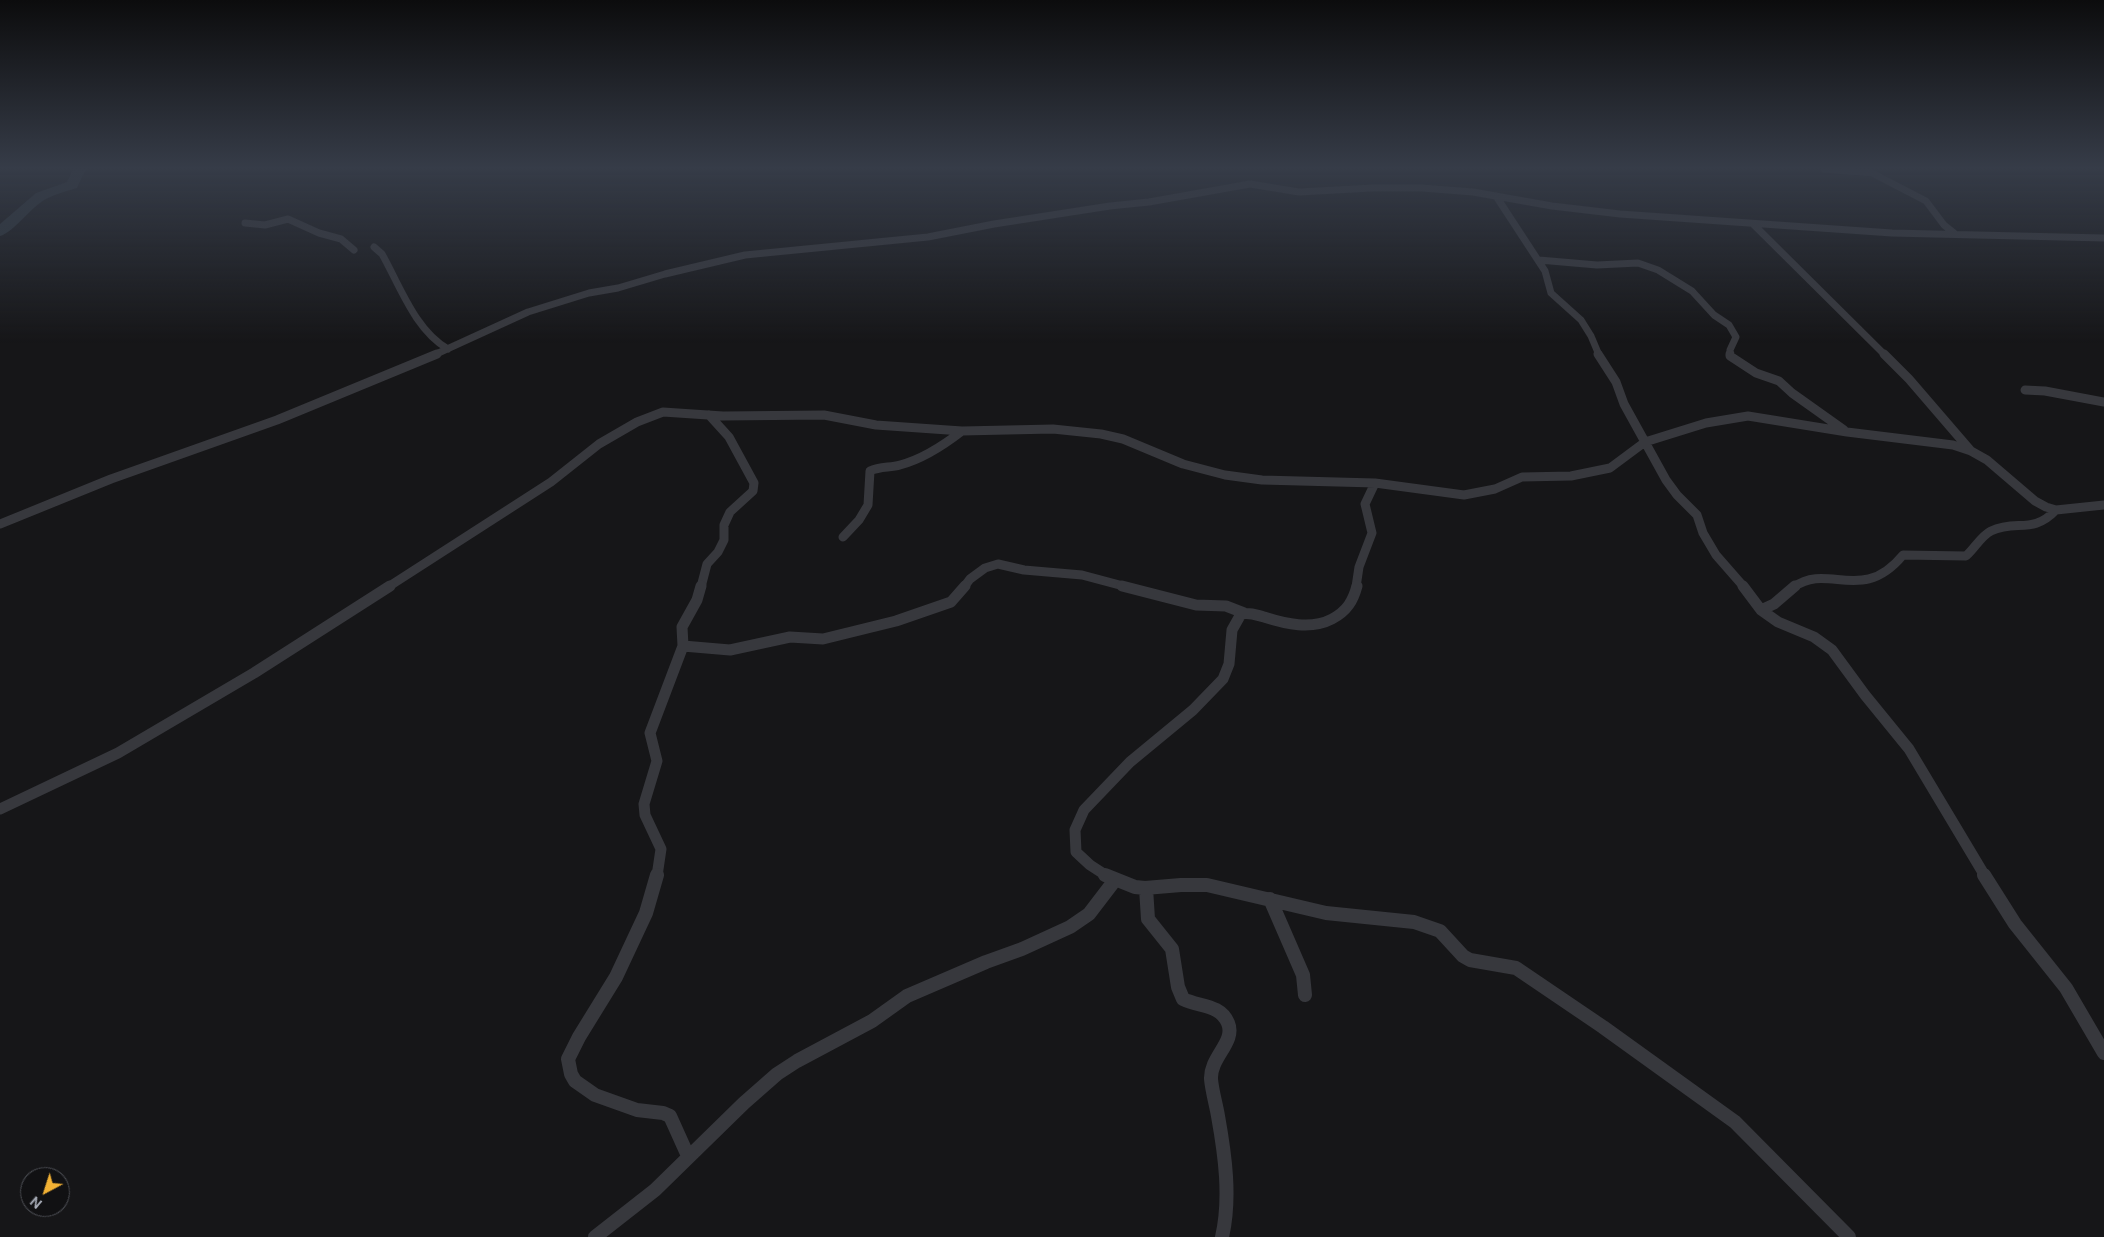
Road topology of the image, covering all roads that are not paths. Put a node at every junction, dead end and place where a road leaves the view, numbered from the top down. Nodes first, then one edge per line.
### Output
1 (306, 227) edge
2 (980, 227) edge
3 (1517, 227) edge
4 (1756, 227) edge
5 (1795, 227) edge
6 (1946, 227) edge
7 (1954, 233) junction
8 (2104, 238) edge
9 (374, 246) dead end
10 (354, 250) dead end
11 (1539, 260) junction
12 (448, 349) junction
13 (2025, 390) dead end
14 (2104, 402) edge
15 (709, 415) junction
16 (962, 431) junction
17 (1847, 432) junction
18 (1645, 442) junction
19 (1971, 451) junction
20 (1375, 483) junction
21 (2104, 505) edge
22 (2056, 510) junction
23 (0, 524) edge
24 (844, 537) dead end
25 (1762, 610) junction
26 (1244, 613) junction
27 (683, 646) junction
28 (0, 809) edge
29 (1115, 880) junction
30 (1146, 888) junction
31 (1270, 899) junction
32 (1305, 995) dead end
33 (2104, 1052) edge
34 (688, 1156) junction
35 (595, 1237) edge
36 (1222, 1237) edge
37 (1849, 1237) edge

1 - 10 street
2 - 12 street
3 - 11 street
4 - 19 street
5 - 7 street
6 - 7 street
7 - 8 street
9 - 12 street
11 - 17 street
11 - 18 street
12 - 23 street
13 - 14 street
15 - 16 street
15 - 27 street
15 - 28 street
16 - 20 street
16 - 24 street
17 - 18 street
17 - 19 street
18 - 20 street
18 - 25 street
19 - 22 street
20 - 26 street
21 - 22 street
22 - 25 street
25 - 33 street
26 - 27 street
26 - 29 street
27 - 34 street
29 - 30 street
29 - 34 street
30 - 31 street
30 - 36 street
31 - 32 street
31 - 37 street
34 - 35 street

